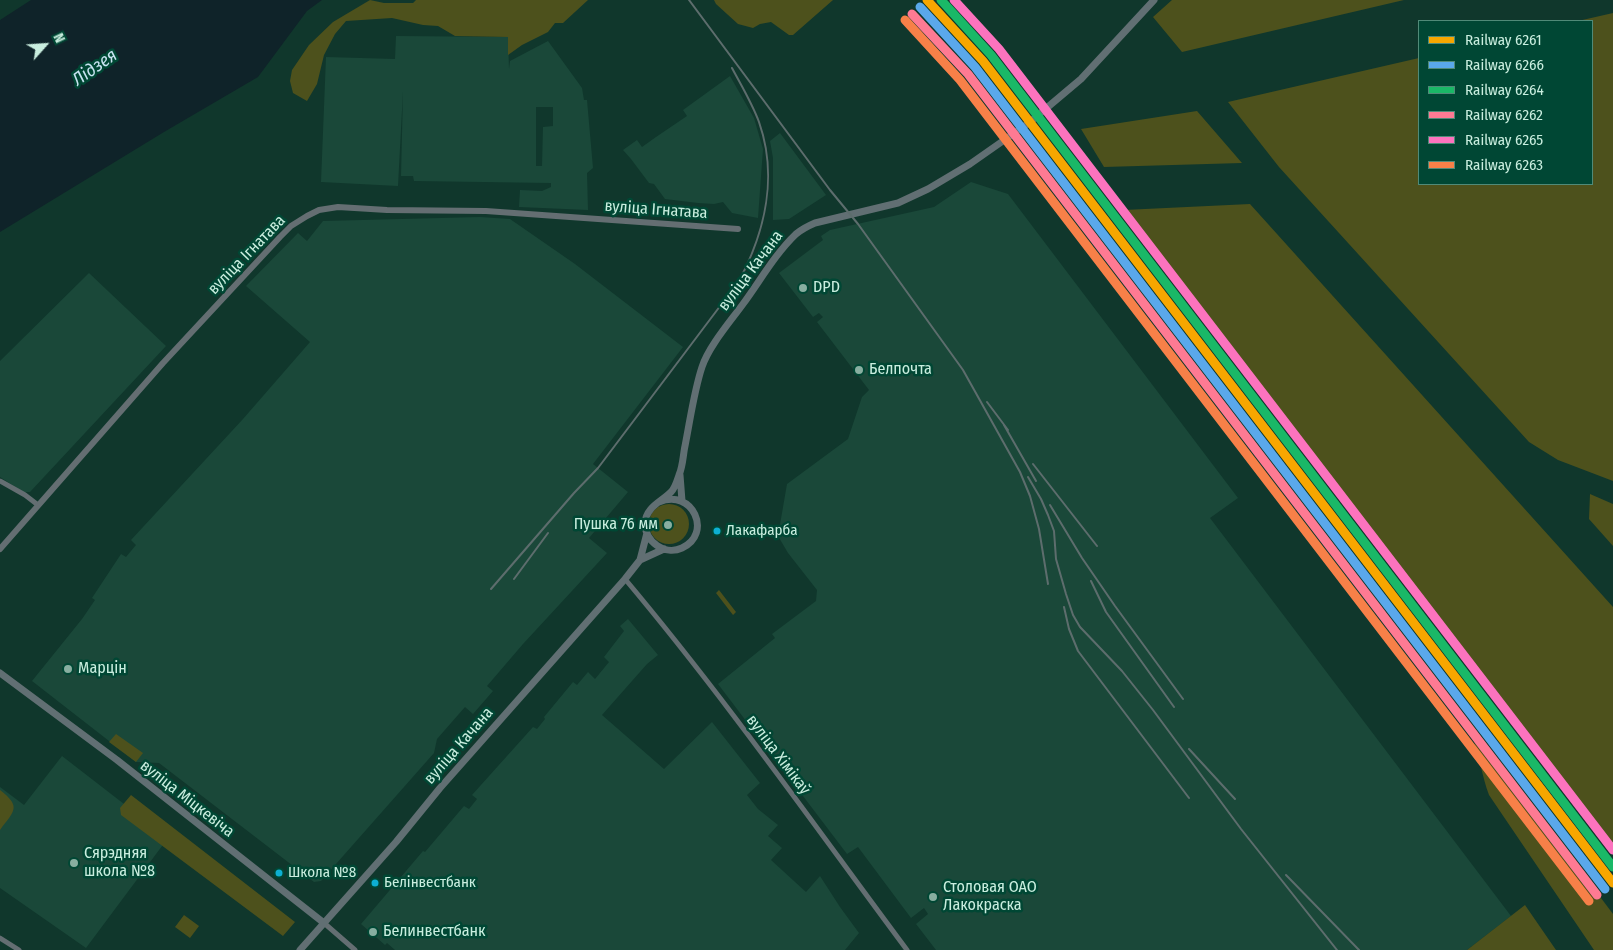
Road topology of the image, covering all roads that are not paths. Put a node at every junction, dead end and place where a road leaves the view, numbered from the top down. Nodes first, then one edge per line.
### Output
1 (1149, 2) edge
2 (738, 229) dead end
3 (680, 472) junction
4 (0, 482) edge
5 (682, 501) junction
6 (659, 502) junction
7 (38, 505) junction
8 (647, 532) junction
9 (0, 549) edge
10 (664, 549) junction
11 (640, 560) junction
12 (625, 579) junction
13 (0, 673) edge
14 (324, 923) junction
15 (0, 938) edge
16 (19, 950) edge
17 (300, 950) edge
18 (355, 950) edge
19 (906, 950) edge

1 - 3 main road, вуліца Качана
2 - 7 street, вуліца Ігнатава
3 - 5 main road, вуліца Качана
3 - 6 main road, вуліца Качана
4 - 7 street
5 - 6 main road
5 - 10 main road, вуліца Качана
6 - 8 main road, вуліца Качана
7 - 9 street, вуліца Ігнатава
8 - 10 main road
8 - 11 main road, вуліца Качана
10 - 11 main road, вуліца Качана
11 - 12 main road, вуліца Качана
12 - 14 main road, вуліца Качана
12 - 19 street, вуліца Хімікаў
13 - 14 main road, вуліца Міцкевіча
14 - 17 main road, вуліца Качана
14 - 18 street, вуліца Міцкевіча
15 - 16 street

